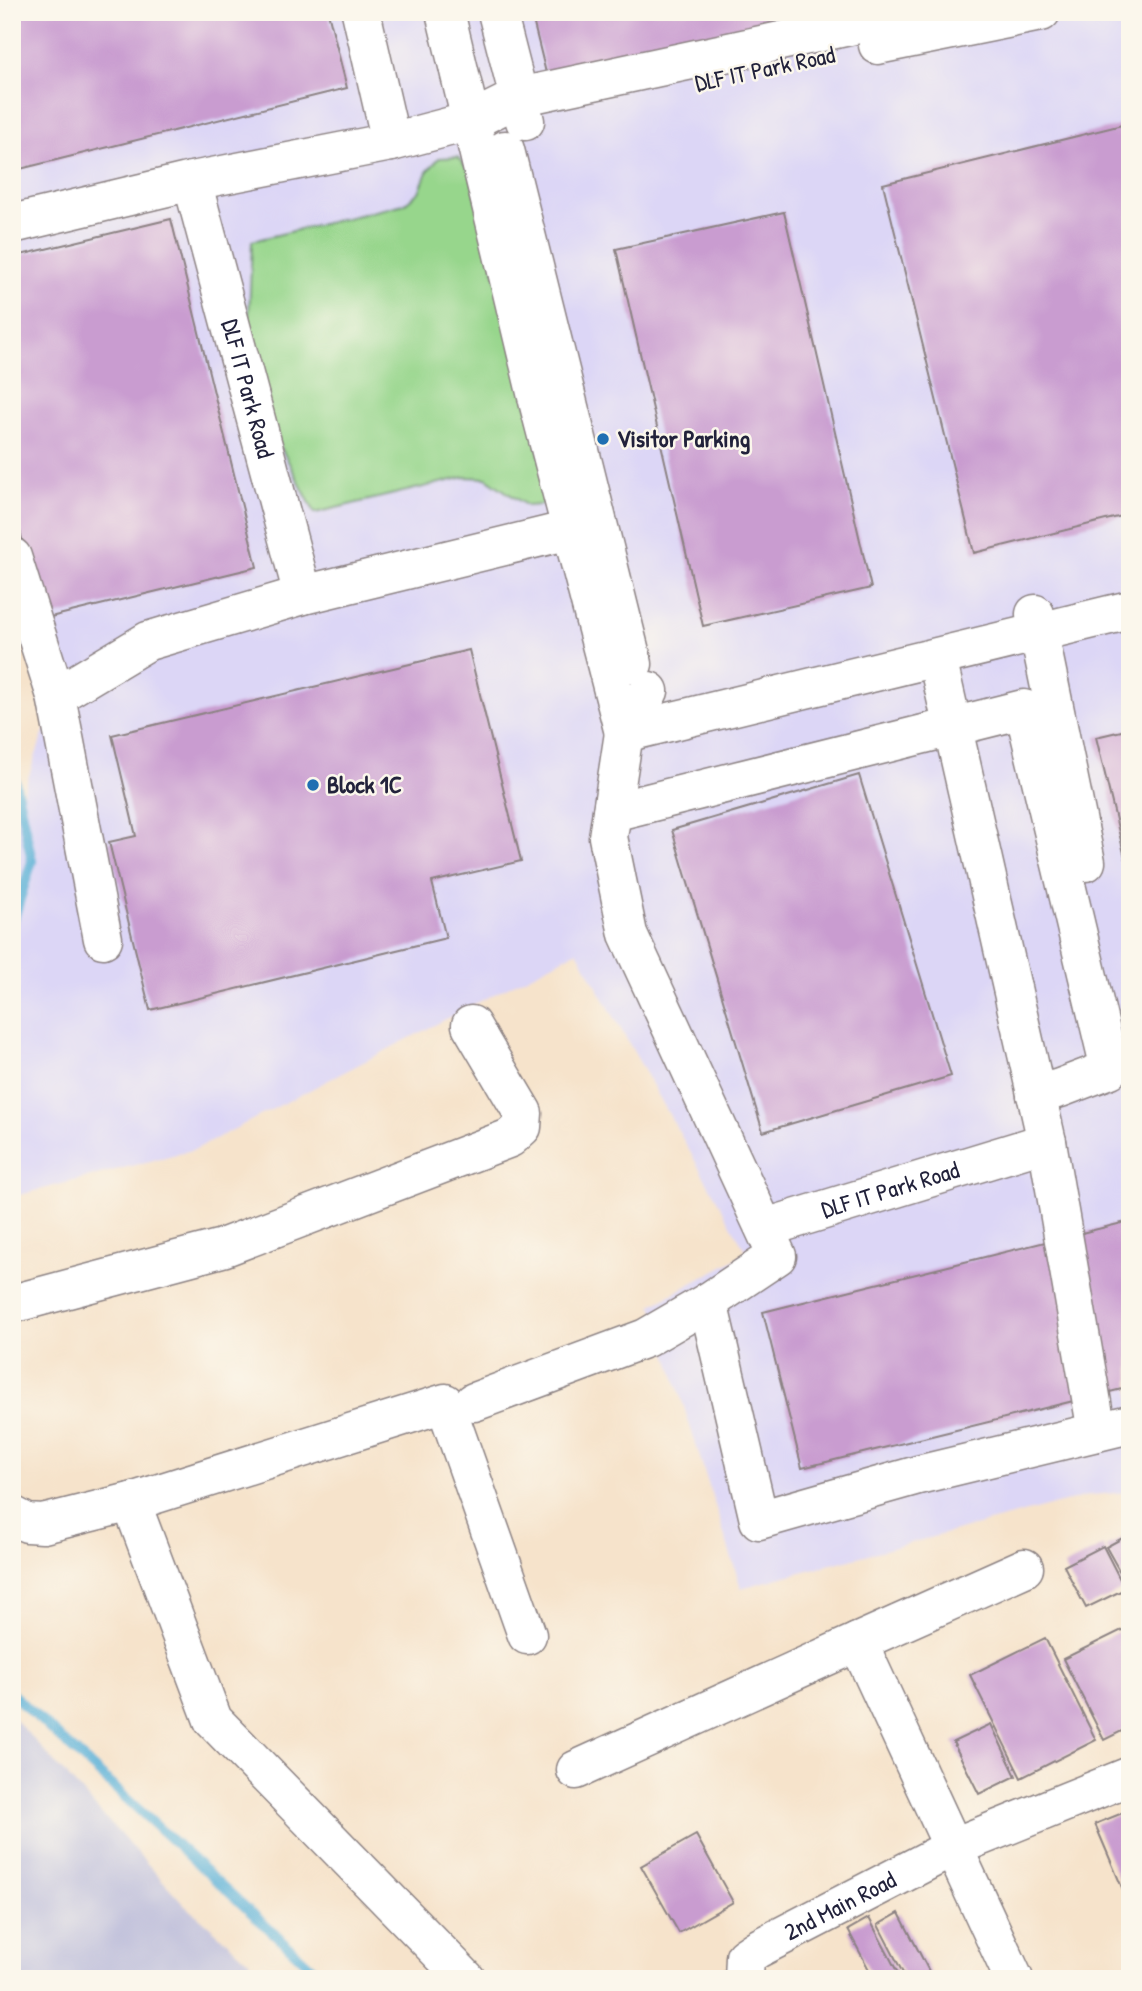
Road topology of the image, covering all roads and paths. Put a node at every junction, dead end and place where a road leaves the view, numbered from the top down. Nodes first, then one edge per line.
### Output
1 (361, 12) edge
2 (445, 12) edge
3 (497, 12) edge
4 (915, 12) edge
5 (1041, 12) edge
6 (500, 129) junction
7 (391, 142) junction
8 (192, 181) junction
9 (12, 224) edge
10 (553, 401) junction
11 (570, 530) junction
12 (12, 557) edge
13 (1130, 590) edge
14 (303, 595) junction
15 (1130, 610) edge
16 (1037, 623) junction
17 (937, 658) junction
18 (649, 691) junction
19 (56, 696) junction
20 (952, 725) junction
21 (624, 733) junction
22 (612, 812) junction
23 (103, 939) dead end
24 (471, 1025) dead end
25 (1130, 1076) edge
26 (1036, 1095) junction
27 (1046, 1142) junction
28 (771, 1242) junction
29 (708, 1302) junction
30 (12, 1304) edge
31 (474, 1402) dead end
32 (1114, 1428) edge
33 (131, 1502) junction
34 (12, 1515) edge
35 (1024, 1568) dead end
36 (527, 1634) dead end
37 (859, 1642) junction
38 (576, 1770) dead end
39 (1130, 1776) edge
40 (954, 1847) junction
41 (466, 1979) edge
42 (744, 1979) edge
43 (1014, 1979) edge

1 - 7 street
2 - 6 street
3 - 6 street
4 - 6 street, DLF IT Park Road
5 - 6 street, DLF IT Park Road
6 - 7 street, DLF IT Park Road
6 - 10 street
7 - 8 street, DLF IT Park Road
8 - 9 street, DLF IT Park Road
8 - 14 street, DLF IT Park Road
10 - 11 street
10 - 18 street
11 - 14 street
11 - 21 street
12 - 19 street
13 - 16 street
14 - 19 street
15 - 16 street
16 - 17 street
16 - 18 street
16 - 25 street
17 - 20 street
17 - 21 street
18 - 21 street
19 - 23 street
20 - 22 street
20 - 26 street
20 - 26 street
21 - 22 street
22 - 28 street
24 - 30 street
26 - 27 street
27 - 28 street, DLF IT Park Road
27 - 32 street
28 - 29 street, DLF IT Park Road
29 - 31 street, DLF IT Park Road
29 - 32 street
33 - 34 street
33 - 36 street
33 - 41 street
35 - 37 street
37 - 38 street
37 - 40 street
39 - 40 street
40 - 42 street, 2nd Main Road
40 - 43 street

